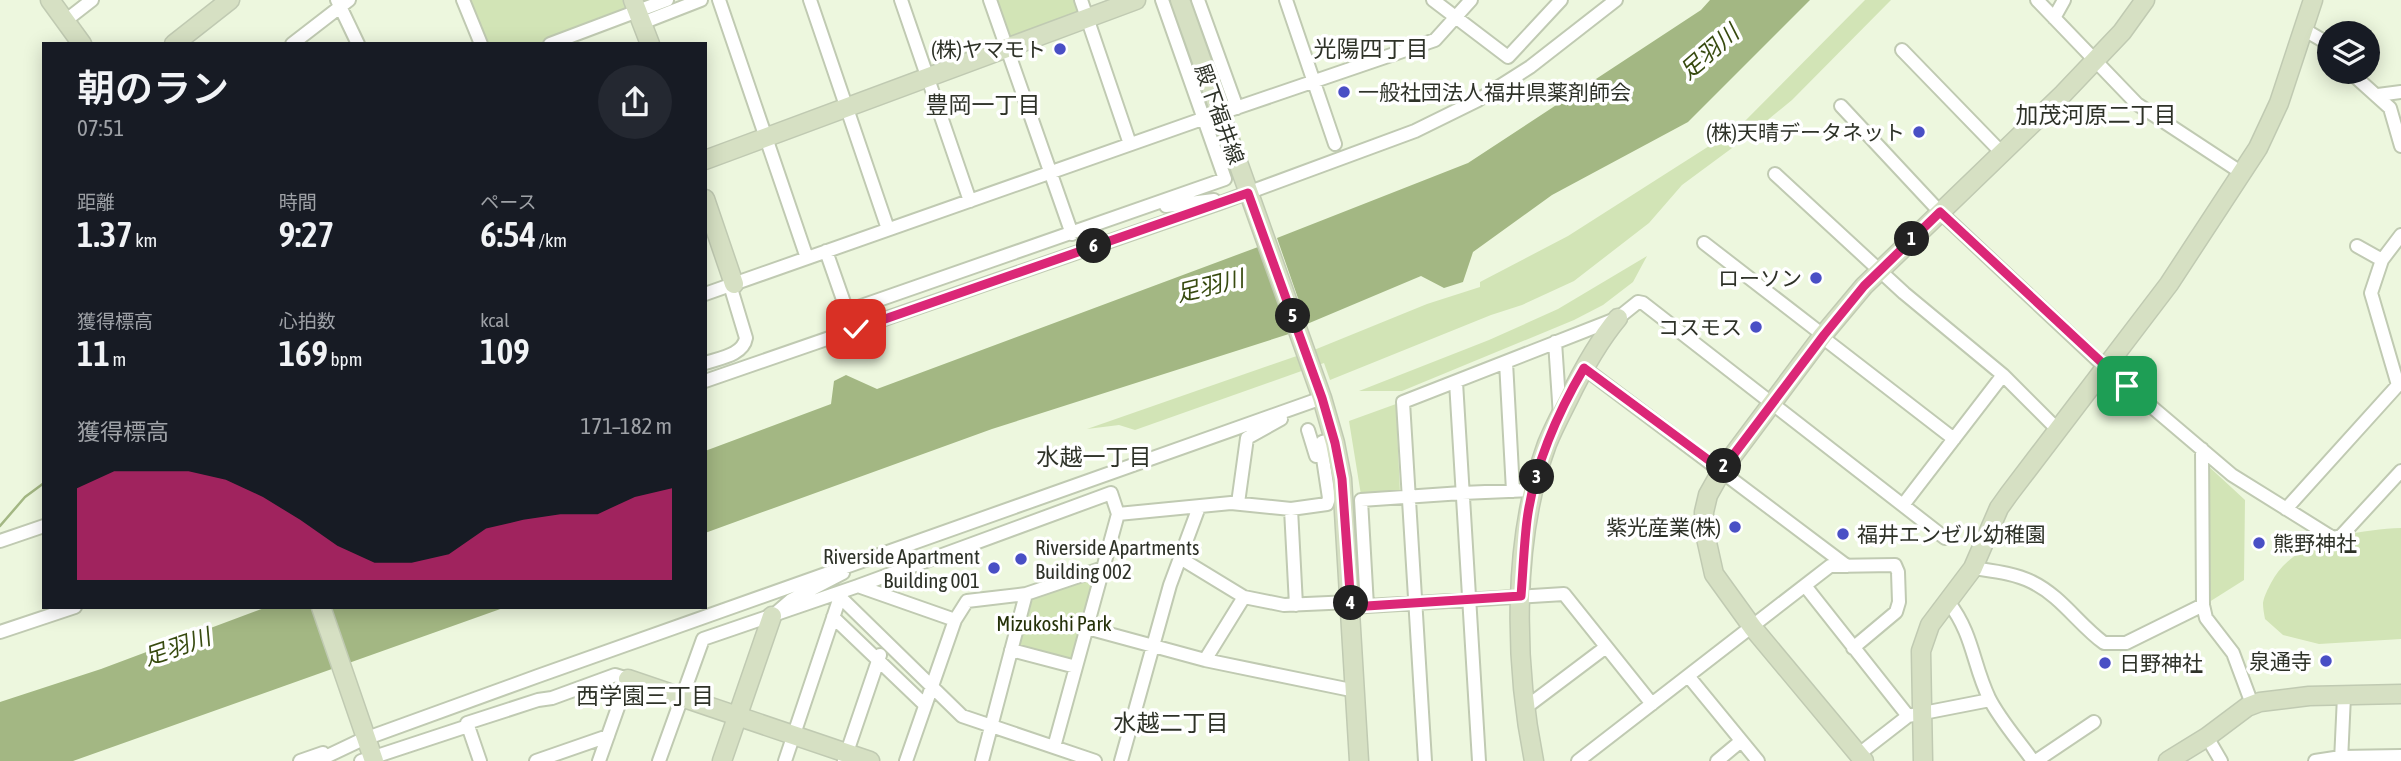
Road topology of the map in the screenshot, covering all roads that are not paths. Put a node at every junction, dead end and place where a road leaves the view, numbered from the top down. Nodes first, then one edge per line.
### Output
1 (50, 0) edge
2 (92, 0) edge
3 (230, 0) edge
4 (463, 0) edge
5 (667, 0) edge
6 (701, 0) edge
7 (719, 0) edge
8 (810, 0) edge
9 (901, 0) edge
10 (990, 0) edge
11 (1081, 0) edge
12 (1136, 0) edge
13 (1162, 0) edge
14 (1180, 0) edge
15 (1198, 0) edge
16 (1286, 0) edge
17 (1433, 0) edge
18 (1471, 0) edge
19 (1561, 0) edge
20 (1616, 0) edge
21 (2037, 0) edge
22 (2064, 0) edge
23 (2145, 0) edge
24 (2313, 0) edge
25 (342, 2) edge
26 (638, 11) edge
27 (1087, 18) junction
28 (1455, 18) junction
29 (2054, 18) junction
30 (65, 21) junction
31 (2303, 29) junction
32 (2317, 37) edge
33 (81, 42) edge
34 (177, 42) edge
35 (294, 42) edge
36 (357, 42) edge
37 (480, 42) edge
38 (555, 42) edge
39 (649, 42) edge
40 (1007, 48) junction
41 (1902, 50) dead end
42 (2095, 61) junction
43 (929, 77) junction
44 (1314, 81) junction
45 (2365, 84) edge
46 (2401, 92) edge
47 (2378, 95) junction
48 (1841, 106) dead end
49 (846, 108) junction
50 (1205, 118) junction
51 (765, 138) junction
52 (1130, 144) junction
53 (1335, 144) dead end
54 (2401, 146) edge
55 (2002, 153) junction
56 (707, 159) edge
57 (1049, 173) junction
58 (2242, 173) junction
59 (1775, 174) dead end
60 (1248, 193) junction
61 (970, 201) junction
62 (1220, 203) junction
63 (1153, 205) junction
64 (707, 206) edge
65 (1940, 212) junction
66 (888, 229) junction
67 (1072, 234) junction
68 (2401, 235) edge
69 (1704, 243) dead end
70 (2357, 246) dead end
71 (826, 251) junction
72 (807, 258) junction
73 (2382, 261) junction
74 (1878, 271) junction
75 (732, 284) junction
76 (707, 293) edge
77 (1618, 318) junction
78 (1823, 336) junction
79 (1555, 342) junction
80 (707, 362) edge
81 (1506, 362) junction
82 (1584, 368) junction
83 (2106, 368) junction
84 (2003, 375) junction
85 (707, 380) edge
86 (1456, 382) junction
87 (1322, 398) junction
88 (1772, 404) junction
89 (1297, 406) junction
90 (1560, 416) junction
91 (1308, 430) dead end
92 (2058, 430) junction
93 (1334, 439) junction
94 (1954, 439) junction
95 (2202, 449) junction
96 (1722, 470) junction
97 (2401, 471) edge
98 (1533, 490) junction
99 (1513, 491) junction
100 (1462, 492) junction
101 (1409, 497) junction
102 (1238, 503) junction
103 (1323, 505) junction
104 (1903, 505) junction
105 (1199, 507) junction
106 (1291, 509) junction
107 (2286, 509) junction
108 (1118, 514) junction
109 (42, 527) edge
110 (1945, 538) dead end
111 (0, 541) edge
112 (1180, 558) junction
113 (860, 560) junction
114 (1847, 566) junction
115 (1104, 568) junction
116 (1973, 568) junction
117 (858, 586) junction
118 (1805, 587) junction
119 (1026, 594) junction
120 (839, 596) junction
121 (1521, 596) junction
122 (1244, 597) junction
123 (1469, 600) junction
124 (1415, 603) junction
125 (1949, 603) junction
126 (1296, 605) junction
127 (1356, 605) junction
128 (2203, 605) junction
129 (69, 609) edge
130 (322, 609) edge
131 (772, 616) junction
132 (833, 617) junction
133 (955, 620) junction
134 (1087, 628) junction
135 (1753, 628) junction
136 (0, 632) edge
137 (885, 641) junction
138 (1152, 647) junction
139 (1606, 647) junction
140 (1853, 648) junction
141 (1011, 650) junction
142 (879, 659) junction
143 (1205, 660) junction
144 (1076, 667) junction
145 (1689, 677) junction
146 (628, 679) junction
147 (931, 686) junction
148 (1356, 691) junction
149 (2401, 694) edge
150 (2344, 696) junction
151 (682, 697) junction
152 (1990, 700) junction
153 (1651, 704) junction
154 (2252, 704) junction
155 (925, 705) junction
156 (1525, 708) junction
157 (1915, 715) junction
158 (737, 716) junction
159 (2094, 722) dead end
160 (468, 726) junction
161 (991, 726) junction
162 (794, 735) junction
163 (608, 736) junction
164 (366, 737) junction
165 (2207, 737) junction
166 (1741, 741) junction
167 (1054, 747) junction
168 (341, 749) junction
169 (2401, 756) edge
170 (383, 757) edge
171 (846, 757) edge
172 (1857, 759) edge
173 (2341, 759) edge
174 (300, 761) edge
175 (317, 761) edge
176 (480, 761) edge
177 (536, 761) edge
178 (599, 761) edge
179 (659, 761) edge
180 (722, 761) edge
181 (785, 761) edge
182 (870, 761) edge
183 (906, 761) edge
184 (982, 761) edge
185 (1095, 761) edge
186 (1121, 761) edge
187 (1359, 761) edge
188 (1425, 761) edge
189 (1479, 761) edge
190 (1534, 761) edge
191 (1578, 761) edge
192 (1717, 761) edge
193 (1758, 761) edge
194 (1923, 761) edge
195 (2035, 761) edge
196 (2168, 761) edge
197 (2221, 761) edge
198 (2315, 761) edge

1 - 30 street
2 - 30 street
3 - 34 street
4 - 37 street
5 - 26 street
6 - 26 street
7 - 51 street
8 - 49 street
9 - 43 street
10 - 40 street
11 - 27 street
12 - 27 street
13 - 50 street
14 - 60 street, 殿下福井線
15 - 44 street
16 - 44 street
17 - 28 street
18 - 28 street
19 - 28 street
20 - 60 street
21 - 29 street
22 - 29 street
23 - 42 street
24 - 31 street
25 - 35 street
25 - 36 street
26 - 38 street
26 - 39 street
27 - 40 street
27 - 52 street
28 - 44 street
29 - 42 street
30 - 33 street
31 - 32 street
31 - 58 street
40 - 43 street
40 - 57 street
41 - 55 street
42 - 55 street
42 - 58 street
43 - 49 street
43 - 61 street
44 - 53 street
45 - 47 street
46 - 47 street
47 - 54 street
48 - 65 street
49 - 51 street
49 - 66 street
50 - 52 street
50 - 63 street
51 - 56 street
51 - 72 street
52 - 57 street
55 - 65 street
57 - 61 street
57 - 67 street
58 - 83 street
59 - 74 street
60 - 62 street
60 - 87 street, 殿下福井線
61 - 66 street
62 - 63 street
62 - 85 street
63 - 67 street
64 - 75 street
65 - 74 street
65 - 83 street
66 - 71 street
67 - 71 street
68 - 73 street
69 - 78 street
70 - 73 street
71 - 72 street
72 - 75 street
73 - 107 street
74 - 78 street
74 - 84 street
75 - 76 street
75 - 80 street
77 - 79 street
77 - 82 street
77 - 88 street
78 - 88 street
78 - 94 street
79 - 81 street
79 - 90 street
81 - 86 street
81 - 99 street
82 - 90 street
82 - 96 street
83 - 92 street
83 - 95 street
84 - 92 street
84 - 94 street
86 - 100 street
86 - 101 street
87 - 89 street
87 - 93 street, 殿下福井線
88 - 96 street
88 - 104 street
89 - 102 street
89 - 113 street
90 - 98 street
91 - 103 street
92 - 116 street
93 - 103 street
93 - 127 street, 殿下福井線
94 - 104 street
95 - 107 street
95 - 128 street
96 - 114 street
96 - 135 street
97 - 107 street
98 - 99 street
98 - 121 street
99 - 100 street
100 - 101 street
100 - 123 street
101 - 124 street
101 - 127 street
102 - 105 street
102 - 106 street
103 - 106 street
104 - 110 street
105 - 108 street
105 - 112 street
106 - 126 street
108 - 115 street
108 - 117 street
109 - 111 street
112 - 122 street
112 - 138 street
113 - 131 street
113 - 164 street
114 - 118 street
114 - 140 street
115 - 119 street
115 - 134 street
116 - 125 street
116 - 128 street
117 - 120 street
117 - 133 street
118 - 135 street
118 - 140 street
119 - 133 street
119 - 141 street
120 - 131 street
120 - 132 street
120 - 137 street
121 - 123 street
121 - 139 street
121 - 156 street
122 - 126 street
122 - 143 street
123 - 124 street
123 - 189 street
124 - 127 street
124 - 188 street
125 - 152 street
125 - 157 street
126 - 127 street
127 - 148 street, 殿下福井線
128 - 154 street
129 - 136 street
130 - 164 street
131 - 151 street
131 - 158 street
132 - 142 street
132 - 162 street
133 - 147 street
134 - 138 street
134 - 144 street
135 - 145 street
135 - 172 street
137 - 142 street
137 - 147 street
138 - 143 street
138 - 186 street
139 - 153 street
139 - 156 street
140 - 157 street
141 - 144 street
141 - 161 street
142 - 155 street
142 - 171 street
143 - 148 street
144 - 167 street
145 - 153 street
145 - 166 street
146 - 151 street
146 - 160 street
146 - 163 street
147 - 155 street
147 - 161 street
148 - 187 street, 殿下福井線
149 - 150 street
150 - 154 street
150 - 173 street
151 - 158 street
151 - 179 street
152 - 157 street
152 - 195 street
153 - 191 street
154 - 165 street
155 - 183 street
156 - 190 street
157 - 172 street
157 - 194 street
158 - 162 street
158 - 180 street
159 - 195 street
160 - 170 street
160 - 176 street
161 - 167 street
161 - 184 street
162 - 171 street
162 - 181 street
163 - 177 street
163 - 178 street
164 - 168 street
164 - 170 street
165 - 196 street
165 - 197 street
166 - 192 street
166 - 193 street
167 - 185 street
168 - 174 street
168 - 175 street
169 - 173 street
171 - 182 street
173 - 198 street

